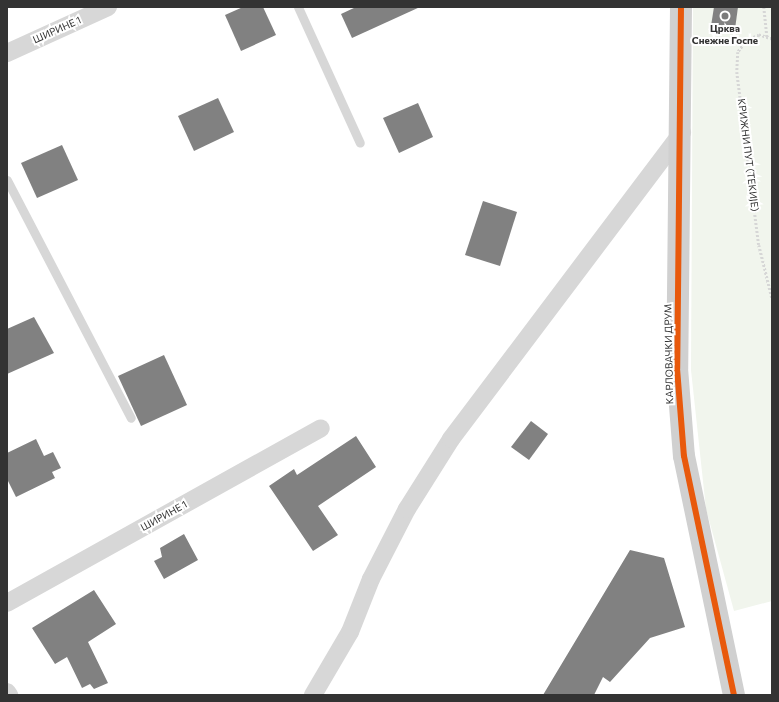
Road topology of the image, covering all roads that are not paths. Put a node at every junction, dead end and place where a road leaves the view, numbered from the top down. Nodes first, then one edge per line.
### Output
1 (108, 7) edge
2 (298, 7) edge
3 (681, 7) edge
4 (7, 53) edge
5 (682, 132) junction
6 (360, 142) dead end
7 (7, 180) edge
8 (131, 418) dead end
9 (321, 428) dead end
10 (7, 603) edge
11 (7, 692) edge
12 (9, 695) edge
13 (313, 695) edge
14 (734, 695) edge

1 - 4 street, ШИРИНЕ 1
2 - 6 lane
3 - 5 main road, КАРЛОВАЧКИ ДРУМ
5 - 13 street
5 - 14 main road, КАРЛОВАЧКИ ДРУМ
7 - 8 lane
9 - 10 street, ШИРИНЕ 1
11 - 12 street

